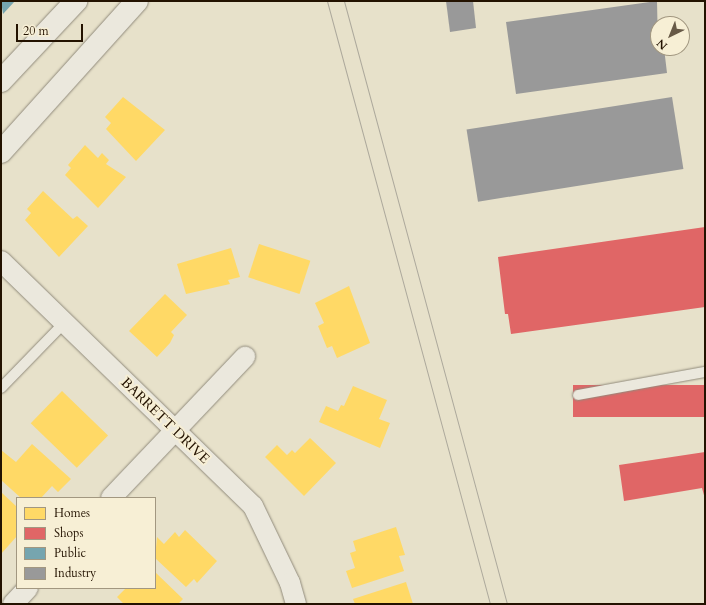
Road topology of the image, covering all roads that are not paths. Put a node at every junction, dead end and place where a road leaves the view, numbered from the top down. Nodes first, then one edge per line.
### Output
1 (76, 1) edge
2 (137, 1) edge
3 (1, 81) edge
4 (1, 152) edge
5 (1, 261) edge
6 (64, 323) junction
7 (245, 357) dead end
8 (705, 372) edge
9 (1, 388) edge
10 (578, 394) dead end
11 (174, 430) junction
12 (112, 497) edge
13 (27, 589) edge
14 (13, 604) edge
15 (296, 604) edge

1 - 3 main road
2 - 4 main road
5 - 6 street, BARRETT DRIVE
6 - 9 lane
6 - 11 street, BARRETT DRIVE
7 - 11 street
8 - 10 lane
11 - 12 street
11 - 15 street, BARRETT DRIVE
13 - 14 street

